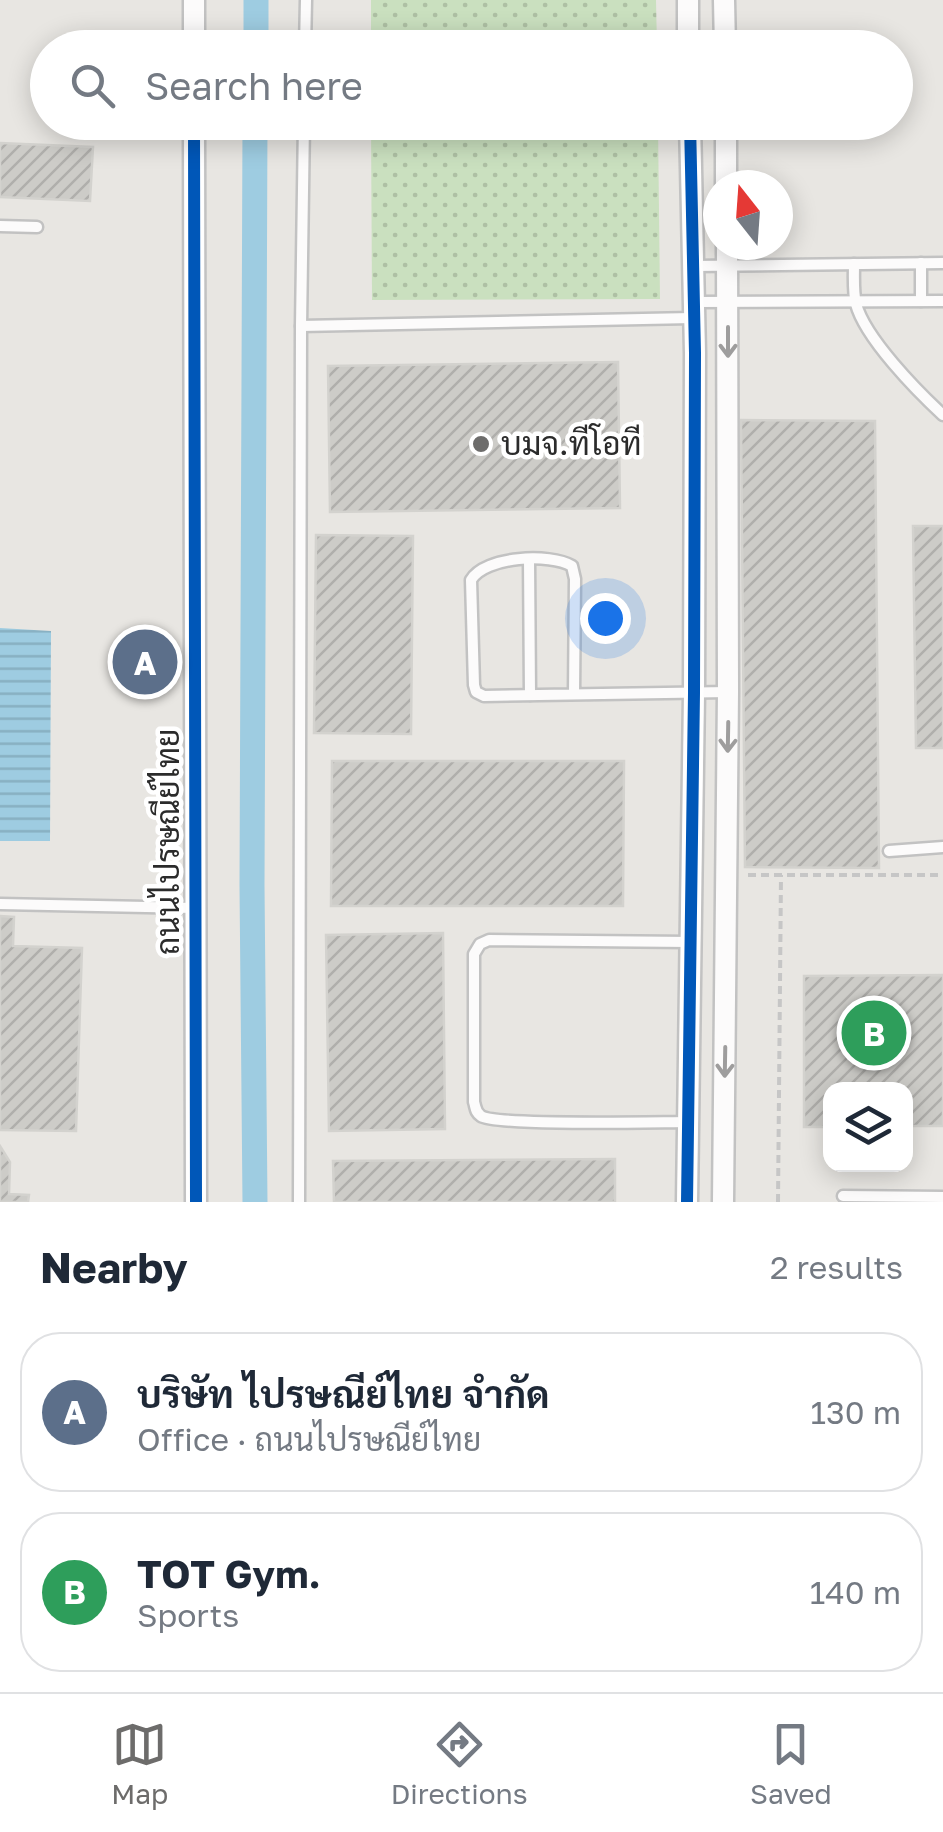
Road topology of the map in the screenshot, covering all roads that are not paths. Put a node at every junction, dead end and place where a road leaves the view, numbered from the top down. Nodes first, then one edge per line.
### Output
1 (194, 0) edge
2 (306, 0) edge
3 (688, 0) edge
4 (724, 0) edge
5 (194, 30) edge
6 (306, 30) edge
7 (688, 30) edge
8 (725, 30) edge
9 (194, 140) edge
10 (304, 140) edge
11 (690, 140) edge
12 (726, 140) edge
13 (726, 170) edge
14 (0, 226) edge
15 (36, 227) dead end
16 (712, 260) edge
17 (727, 260) edge
18 (793, 260) edge
19 (922, 263) junction
20 (943, 263) edge
21 (854, 264) junction
22 (693, 266) junction
23 (943, 301) edge
24 (855, 302) junction
25 (921, 302) junction
26 (728, 303) junction
27 (693, 310) junction
28 (301, 326) junction
29 (943, 415) edge
30 (529, 559) junction
31 (728, 692) junction
32 (694, 693) junction
33 (574, 694) junction
34 (530, 695) junction
35 (943, 847) edge
36 (888, 852) dead end
37 (0, 904) edge
38 (196, 908) junction
39 (690, 942) junction
40 (688, 1122) junction
41 (844, 1196) dead end
42 (943, 1197) edge
43 (196, 1202) edge
44 (299, 1202) edge
45 (688, 1202) edge
46 (723, 1202) edge

1 - 5 street
2 - 6 lane
3 - 7 street
4 - 8 street
9 - 38 street, ถนนไปรษณีย์ไทย
10 - 28 lane
11 - 22 street
12 - 13 street
14 - 15 lane
16 - 22 lane
17 - 26 street
18 - 21 lane
19 - 20 lane
19 - 21 lane
19 - 25 lane
21 - 24 lane
22 - 27 street
23 - 25 lane
24 - 25 lane
24 - 26 lane
24 - 29 lane
26 - 27 lane
26 -> 31 street
27 - 28 lane
27 - 32 street
28 - 44 lane
30 - 33 lane
30 - 34 lane
30 - 34 lane
31 - 32 lane
31 -> 46 street
32 - 33 lane
32 - 39 street
33 - 34 lane
35 - 36 lane
37 - 38 lane
38 - 43 street, ถนนไปรษณีย์ไทย
39 - 40 street
39 - 40 lane
40 - 45 street
41 - 42 lane

